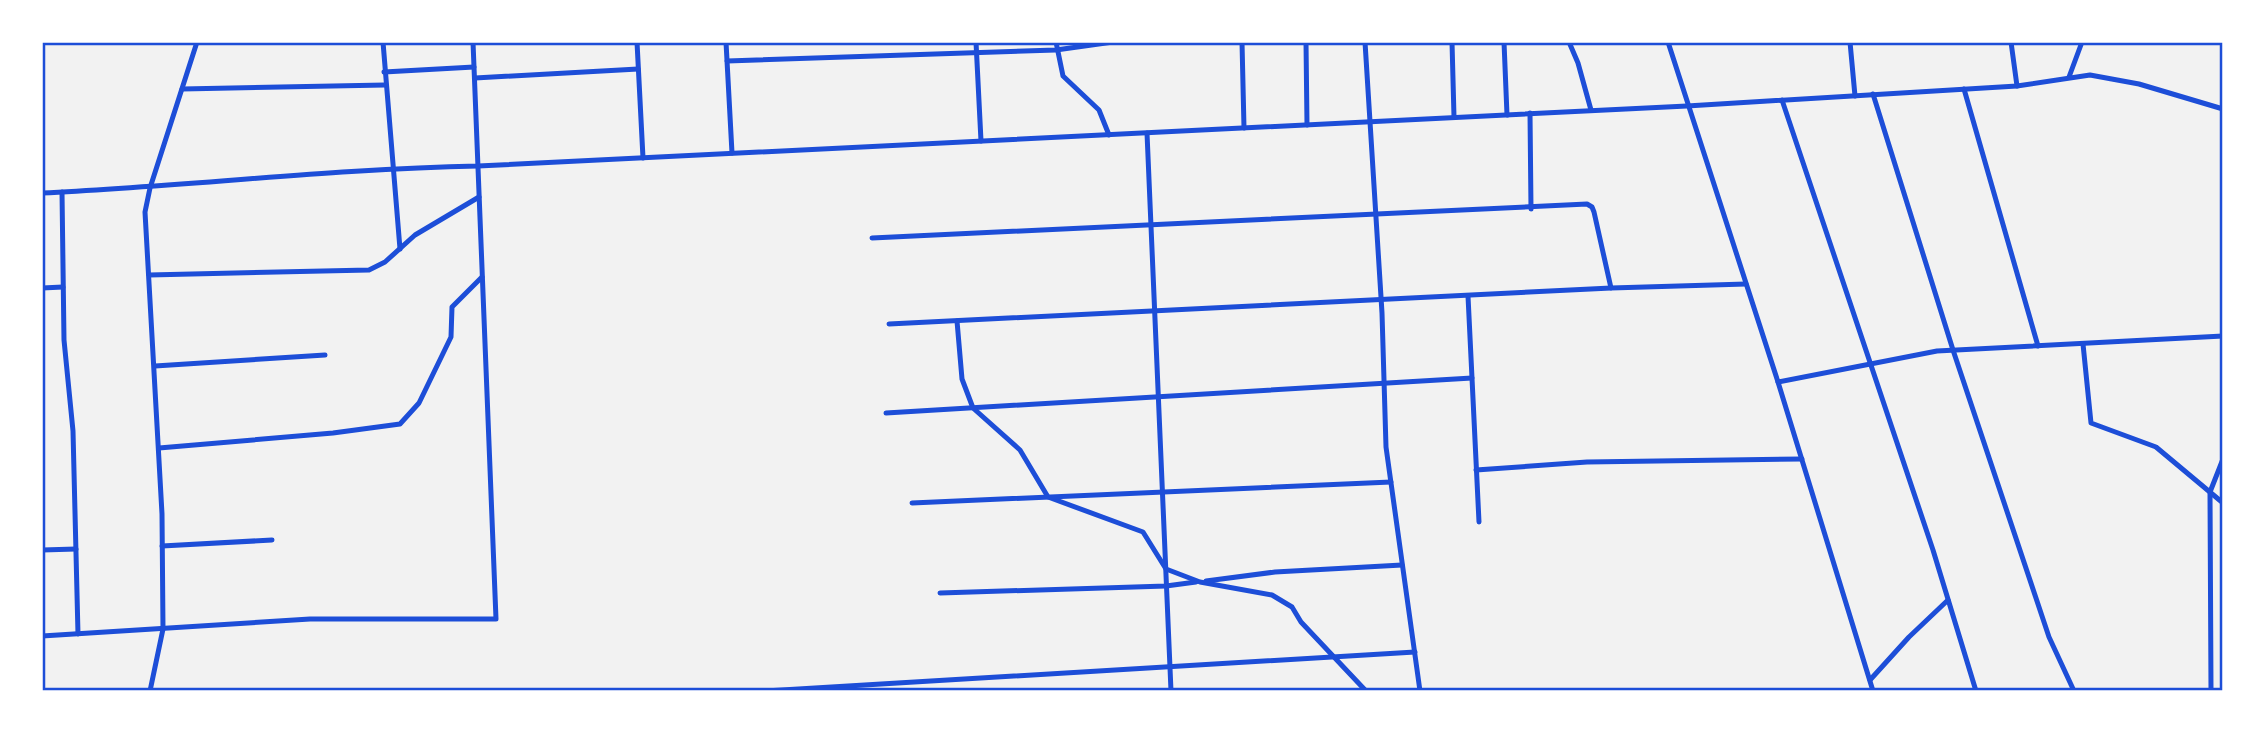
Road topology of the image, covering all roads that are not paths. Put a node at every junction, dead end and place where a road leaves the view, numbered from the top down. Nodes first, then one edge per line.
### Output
1 (383, 42) edge
2 (473, 42) edge
3 (636, 42) edge
4 (726, 42) edge
5 (976, 42) edge
6 (1056, 42) edge
7 (1113, 42) edge
8 (1242, 42) edge
9 (1306, 42) edge
10 (1365, 42) edge
11 (1452, 42) edge
12 (1504, 42) edge
13 (1569, 42) edge
14 (1668, 42) edge
15 (1850, 42) edge
16 (2011, 42) edge
17 (2082, 42) edge
18 (197, 43) edge
19 (1056, 50) junction
20 (976, 52) junction
21 (727, 61) junction
22 (474, 67) junction
23 (638, 69) junction
24 (384, 72) junction
25 (2069, 77) junction
26 (475, 78) junction
27 (384, 85) junction
28 (2017, 86) junction
29 (182, 89) junction
30 (1964, 89) junction
31 (1873, 94) junction
32 (1855, 96) junction
33 (1782, 100) junction
34 (1687, 106) junction
35 (2223, 109) edge
36 (1591, 110) junction
37 (1530, 113) junction
38 (1507, 115) junction
39 (1454, 117) junction
40 (1369, 122) junction
41 (1307, 125) junction
42 (1244, 128) junction
43 (1147, 133) junction
44 (1109, 135) junction
45 (981, 141) junction
46 (732, 153) junction
47 (643, 158) junction
48 (478, 166) junction
49 (393, 168) junction
50 (150, 188) junction
51 (62, 192) junction
52 (42, 193) edge
53 (479, 197) junction
54 (1531, 209) junction
55 (1376, 214) junction
56 (1151, 225) junction
57 (872, 238) dead end
58 (400, 249) junction
59 (149, 275) junction
60 (482, 277) junction
61 (1746, 284) junction
62 (63, 287) junction
63 (42, 288) edge
64 (1611, 288) junction
65 (1468, 296) junction
66 (1381, 300) junction
67 (1154, 311) junction
68 (957, 321) junction
69 (890, 324) dead end
70 (2223, 336) edge
71 (2083, 344) junction
72 (2038, 346) junction
73 (1953, 351) junction
74 (325, 355) dead end
75 (1870, 364) junction
76 (155, 366) junction
77 (1472, 379) junction
78 (1778, 382) junction
79 (1384, 383) junction
80 (1158, 397) junction
81 (973, 408) junction
82 (886, 413) dead end
83 (159, 447) junction
84 (1801, 459) junction
85 (2223, 459) edge
86 (1476, 470) junction
87 (1391, 482) junction
88 (2210, 492) junction
89 (1162, 493) junction
90 (1048, 497) junction
91 (912, 503) dead end
92 (2223, 503) edge
93 (1479, 522) dead end
94 (272, 540) dead end
95 (162, 547) junction
96 (76, 549) junction
97 (42, 550) edge
98 (1402, 565) junction
99 (1166, 569) junction
100 (1200, 582) junction
101 (1167, 586) junction
102 (940, 593) dead end
103 (1948, 600) junction
104 (163, 629) junction
105 (78, 634) junction
106 (42, 636) edge
107 (1415, 652) junction
108 (1333, 657) junction
109 (1170, 667) junction
110 (1870, 680) junction
111 (150, 691) edge
112 (765, 691) edge
113 (1171, 691) edge
114 (1366, 691) edge
115 (1420, 691) edge
116 (1873, 691) edge
117 (1976, 691) edge
118 (2074, 691) edge
119 (2211, 691) edge

1 - 24 street
2 - 22 street
3 - 23 street
4 - 21 street
5 - 20 street
6 - 19 street
7 - 19 street
8 - 42 street
9 - 41 street
10 - 40 street
11 - 39 street
12 - 38 street
13 - 36 street
14 - 34 street
15 - 32 street
16 - 28 street
17 - 25 street
18 - 29 street
19 - 20 street
19 - 44 street
20 - 21 street
20 - 45 street
21 - 46 street
22 - 24 street
22 - 26 street
23 - 26 street
23 - 47 street
24 - 27 street
25 - 28 street
25 - 35 street
26 - 48 street
27 - 29 street
27 - 49 street
28 - 30 street
29 - 50 street
30 - 31 street
30 - 72 street
31 - 32 street
31 - 73 street
32 - 33 street
33 - 34 street
33 - 75 street
34 - 36 street
34 - 61 street
36 - 37 street
37 - 38 street
37 - 54 street
38 - 39 street
39 - 40 street
40 - 41 street
40 - 55 street
41 - 42 street
42 - 43 street
43 - 44 street
43 - 56 street
44 - 45 street
45 - 46 street
46 - 47 street
47 - 48 street
48 - 49 street
48 - 53 street
49 - 50 street
49 - 58 street
50 - 51 street
50 - 59 street
51 - 52 street
51 - 62 street
53 - 58 street
53 - 60 street
54 - 55 street
54 - 64 street
55 - 56 street
55 - 66 street
56 - 57 street
56 - 67 street
58 - 59 street
59 - 76 street
60 - 83 street
60 - 104 street
61 - 64 street
61 - 78 street
62 - 63 street
62 - 96 street
64 - 65 street
65 - 66 street
65 - 77 street
66 - 67 street
66 - 79 street
67 - 68 street
67 - 80 street
68 - 69 street
68 - 81 street
70 - 71 street
71 - 72 street
71 - 88 street
72 - 73 street
73 - 75 street
73 - 118 street
74 - 76 street
75 - 78 street
75 - 103 street
76 - 83 street
77 - 79 street
77 - 86 street
78 - 84 street
79 - 80 street
79 - 87 street
80 - 81 street
80 - 89 street
81 - 82 street
81 - 90 street
83 - 95 street
84 - 86 street
84 - 110 street
85 - 88 street
86 - 93 street
87 - 89 street
87 - 98 street
88 - 92 street
88 - 119 street
89 - 90 street
89 - 99 street
90 - 91 street
90 - 99 street
94 - 95 street
95 - 104 street
96 - 97 street
96 - 105 street
98 - 100 street
98 - 107 street
99 - 100 street
99 - 101 street
100 - 101 street
100 - 108 street
101 - 102 street
101 - 109 street
103 - 110 street
103 - 117 street
104 - 105 street
104 - 111 street
105 - 106 street
107 - 108 street
107 - 115 street
108 - 109 street
108 - 114 street
109 - 112 street
109 - 113 street
110 - 116 street

